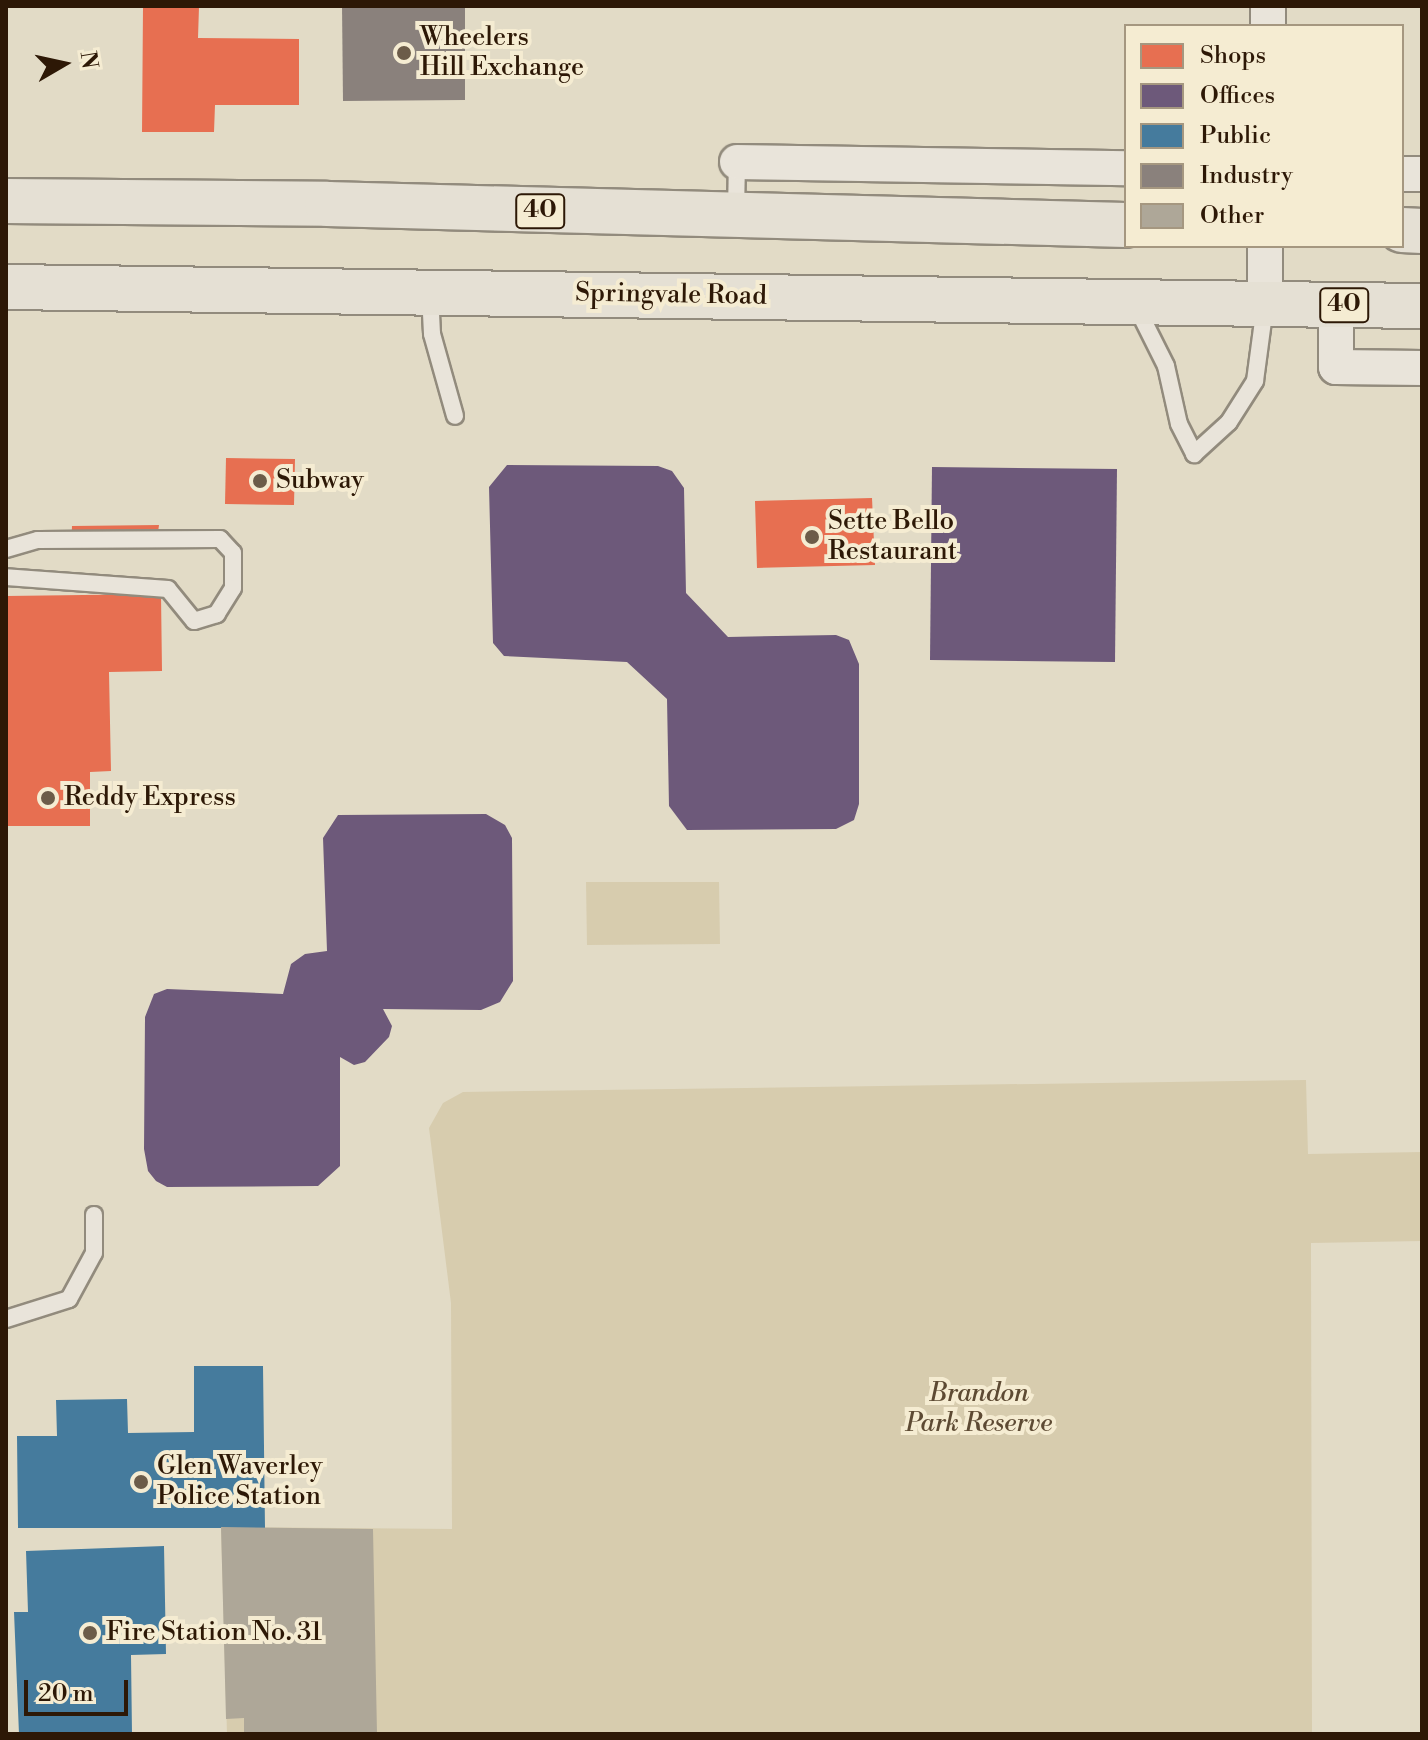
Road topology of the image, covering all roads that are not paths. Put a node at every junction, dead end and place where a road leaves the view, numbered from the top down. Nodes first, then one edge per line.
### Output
1 (737, 162) joint
2 (1124, 168) edge
3 (6, 201) edge
4 (735, 218) junction
5 (1124, 225) edge
6 (1265, 248) edge
7 (430, 293) junction
8 (11, 295) edge
9 (1135, 302) junction
10 (1265, 305) junction
11 (1336, 305) junction
12 (1422, 306) edge
13 (1422, 368) edge
14 (455, 416) dead end
15 (6, 549) edge
16 (6, 577) edge
17 (94, 1215) dead end
18 (6, 1319) edge

1 - 2 street
1 - 4 lane
3 - 4 highway, 40
4 - 5 highway, 40
6 - 10 street
7 - 8 highway, Springvale Road / 40
7 - 9 highway, Springvale Road / 40
7 - 14 lane
9 - 10 highway, Springvale Road / 40
9 - 10 lane
10 - 11 highway, Springvale Road / 40
11 - 12 highway, Springvale Road / 40
11 - 13 street
15 - 16 lane
17 - 18 lane

